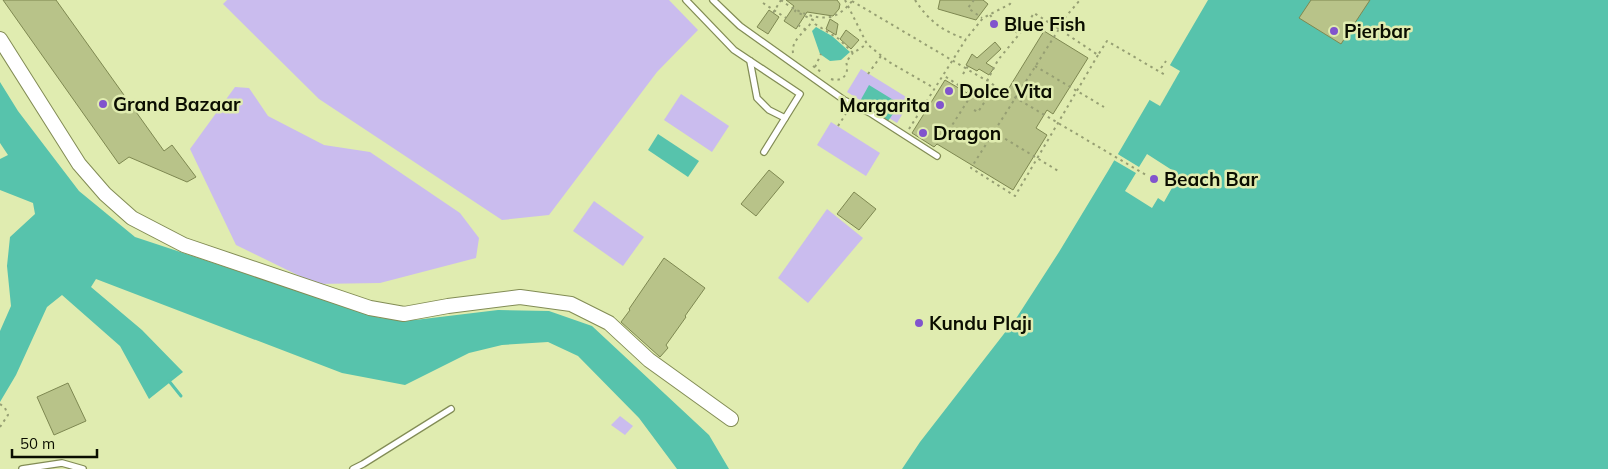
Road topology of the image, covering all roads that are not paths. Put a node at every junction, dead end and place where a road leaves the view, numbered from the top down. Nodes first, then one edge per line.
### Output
1 (686, 0) edge
2 (713, 0) edge
3 (0, 39) edge
4 (750, 60) junction
5 (785, 118) junction
6 (764, 152) dead end
7 (938, 156) dead end
8 (451, 408) dead end
9 (731, 419) dead end
10 (22, 469) edge
11 (83, 469) edge
12 (353, 469) edge

1 - 4 lane
2 - 7 lane
3 - 9 street
4 - 5 lane
4 - 5 lane
5 - 6 lane
8 - 12 lane
10 - 11 lane

